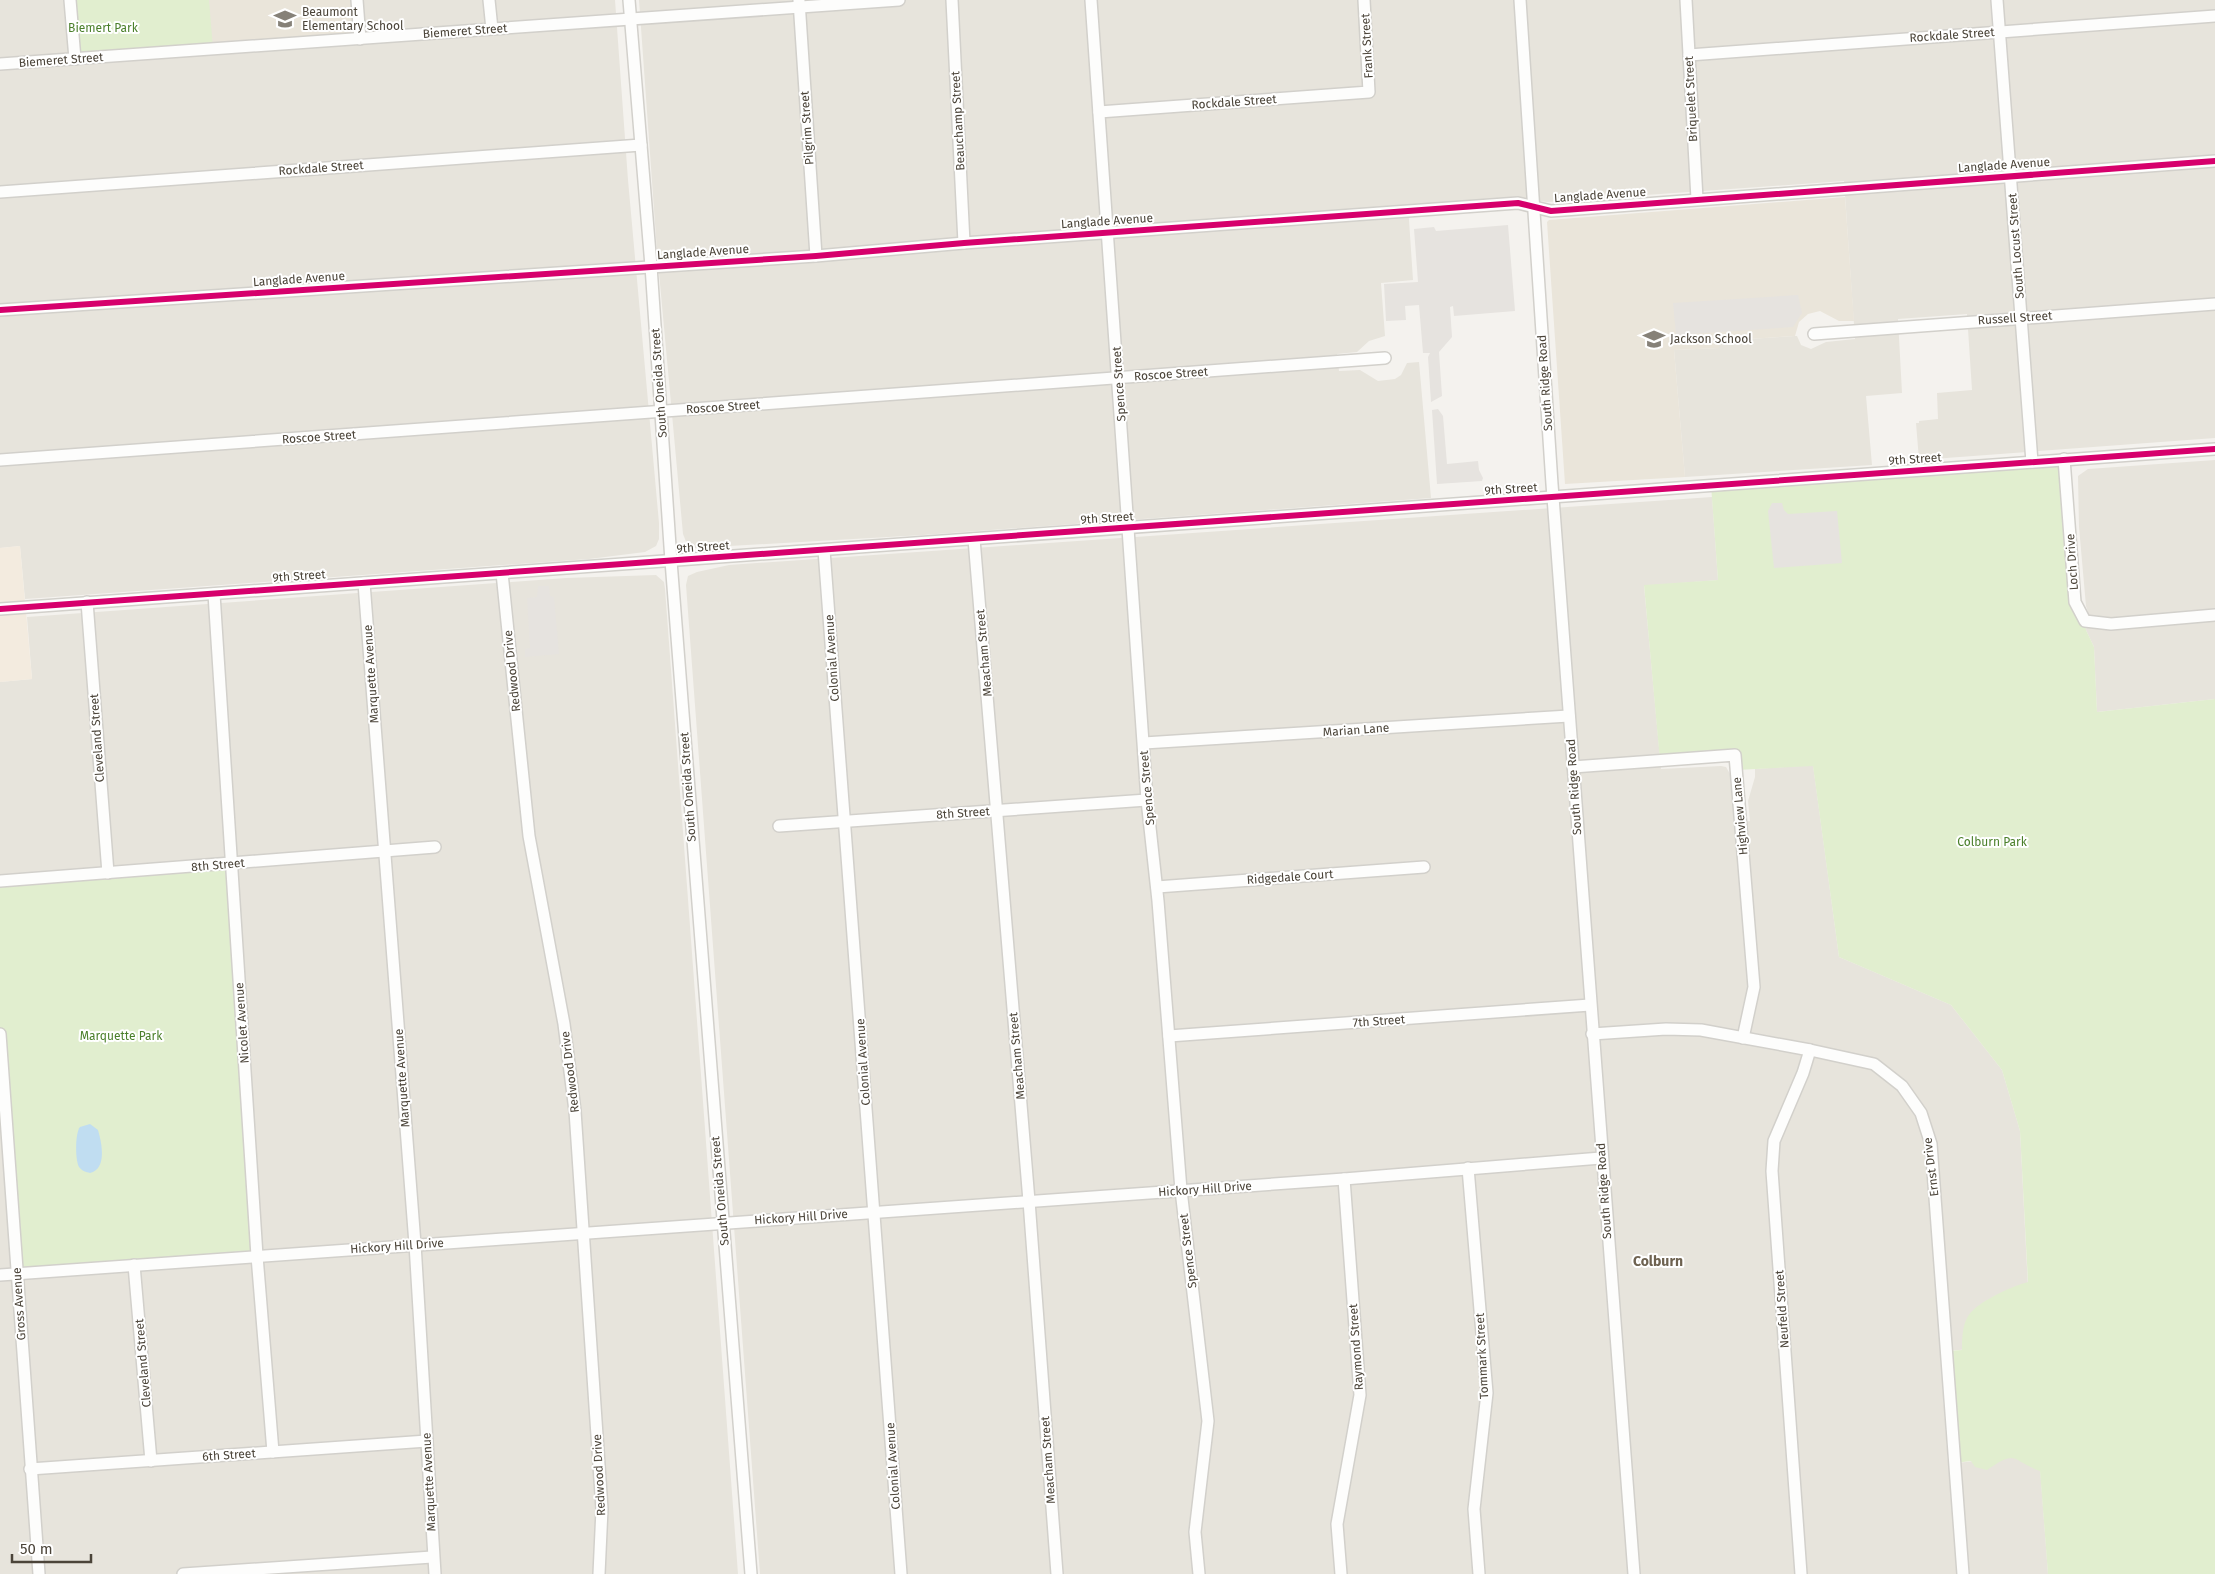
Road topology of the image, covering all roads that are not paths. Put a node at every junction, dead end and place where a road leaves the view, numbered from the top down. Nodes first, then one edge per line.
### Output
1 (70, 0) edge
2 (357, 0) edge
3 (489, 0) edge
4 (629, 0) edge
5 (899, 0) edge
6 (952, 0) edge
7 (1091, 0) edge
8 (1364, 0) edge
9 (1520, 0) edge
10 (1686, 0) edge
11 (1997, 0) edge
12 (799, 4) edge
13 (2215, 16) edge
14 (631, 19) junction
15 (492, 29) junction
16 (1999, 32) junction
17 (360, 38) junction
18 (1689, 55) junction
19 (75, 59) junction
20 (0, 64) edge
21 (1369, 92) joint
22 (1100, 112) junction
23 (641, 145) junction
24 (2215, 160) edge
25 (2011, 175) junction
26 (0, 192) edge
27 (1697, 199) junction
28 (1533, 206) junction
29 (1108, 233) junction
30 (964, 243) junction
31 (816, 256) junction
32 (651, 266) junction
33 (2215, 304) edge
34 (0, 310) edge
35 (2022, 317) junction
36 (1814, 334) dead end
37 (1385, 358) dead end
38 (1118, 378) junction
39 (661, 412) junction
40 (2215, 448) edge
41 (0, 460) edge
42 (2064, 460) junction
43 (2032, 462) junction
44 (1553, 497) junction
45 (1129, 528) junction
46 (974, 539) junction
47 (824, 550) junction
48 (671, 561) junction
49 (502, 573) junction
50 (364, 583) junction
51 (214, 594) junction
52 (87, 602) junction
53 (0, 609) edge
54 (2215, 615) edge
55 (1569, 716) junction
56 (1144, 743) junction
57 (1572, 767) junction
58 (1147, 800) junction
59 (997, 811) junction
60 (844, 822) junction
61 (779, 826) dead end
62 (435, 847) dead end
63 (385, 850) junction
64 (232, 864) junction
65 (1424, 867) dead end
66 (108, 873) junction
67 (0, 881) edge
68 (1157, 887) junction
69 (1590, 1005) junction
70 (0, 1034) edge
71 (1592, 1034) junction
72 (1169, 1036) junction
73 (1744, 1038) junction
74 (1810, 1050) junction
75 (1601, 1158) junction
76 (1468, 1168) junction
77 (1344, 1179) junction
78 (1181, 1190) junction
79 (1029, 1201) junction
80 (874, 1212) junction
81 (723, 1223) junction
82 (584, 1234) junction
83 (415, 1244) junction
84 (257, 1256) junction
85 (134, 1265) junction
86 (17, 1273) junction
87 (0, 1275) edge
88 (427, 1441) junction
89 (273, 1452) junction
90 (151, 1461) junction
91 (30, 1469) junction
92 (432, 1557) junction
93 (282, 1570) edge
94 (39, 1574) edge
95 (183, 1574) edge
96 (435, 1574) edge
97 (599, 1574) edge
98 (751, 1574) edge
99 (901, 1574) edge
100 (1057, 1574) edge
101 (1199, 1574) edge
102 (1341, 1574) edge
103 (1479, 1574) edge
104 (1634, 1574) edge
105 (1801, 1574) edge
106 (1963, 1574) edge

1 - 19 street
2 - 17 street
3 - 15 street
4 - 14 street, South Oneida Street
5 - 12 street, Biemeret Street
6 - 30 street, Beauchamp Street
7 - 22 street, Spence Street
8 - 21 street, Frank Street
9 - 28 street, South Ridge Road
10 - 18 street, Briquelet Street
11 - 16 street, South Locust Street
12 - 14 street, Biemeret Street
12 - 31 street, Pilgrim Street
13 - 16 street, Rockdale Street
14 - 15 street, Biemeret Street
14 - 23 street, South Oneida Street
15 - 17 street, Biemeret Street
16 - 18 street, Rockdale Street
16 - 25 street, South Locust Street
17 - 19 street, Biemeret Street
18 - 27 street, Briquelet Street
19 - 20 street, Biemeret Street
21 - 22 street, Rockdale Street
22 - 29 street, Spence Street
23 - 26 street, Rockdale Street
23 - 32 street, South Oneida Street
24 - 25 street, Langlade Avenue
25 - 27 street, Langlade Avenue
25 - 35 street, South Locust Street
27 - 28 street, Langlade Avenue
28 - 29 street, Langlade Avenue
28 - 44 street, South Ridge Road
29 - 30 street, Langlade Avenue
29 - 38 street, Spence Street
30 - 31 street, Langlade Avenue
31 - 32 street, Langlade Avenue
32 - 34 street, Langlade Avenue
32 - 39 street, South Oneida Street
33 - 35 street, Russell Street
35 - 36 street, Russell Street
35 - 43 street, South Locust Street
37 - 38 street, Roscoe Street
38 - 39 street, Roscoe Street
38 - 45 street, Spence Street
39 - 41 street, Roscoe Street
39 - 48 street, South Oneida Street
40 - 42 street, 9th Street
42 - 43 street, 9th Street
42 - 54 street, Loch Drive
43 - 44 street, 9th Street
44 - 45 street, 9th Street
44 - 55 street, South Ridge Road
45 - 46 street, 9th Street
45 - 56 street, Spence Street
46 - 47 street, 9th Street
46 - 59 street, Meacham Street
47 - 48 street, 9th Street
47 - 60 street, Colonial Avenue
48 - 49 street, 9th Street
48 - 81 street, South Oneida Street
49 - 50 street, 9th Street
49 - 82 street, Redwood Drive
50 - 51 street, 9th Street
50 - 63 street, Marquette Avenue
51 - 52 street, 9th Street
51 - 64 street, Nicolet Avenue
52 - 53 street, 9th Street
52 - 66 street, Cleveland Street
55 - 56 street, Marian Lane
55 - 57 street, South Ridge Road
56 - 58 street, Spence Street
57 - 69 street, South Ridge Road
57 - 73 street, Highview Lane
58 - 59 street, 8th Street
58 - 68 street, Spence Street
59 - 60 street, 8th Street
59 - 79 street, Meacham Street
60 - 61 street, 8th Street
60 - 80 street, Colonial Avenue
62 - 63 street, 8th Street
63 - 64 street, 8th Street
63 - 83 street, Marquette Avenue
64 - 66 street, 8th Street
64 - 84 street, Nicolet Avenue
65 - 68 street, Ridgedale Court
66 - 67 street, 8th Street
68 - 72 street, Spence Street
69 - 71 street, South Ridge Road
69 - 72 street, 7th Street
70 - 86 street, Gross Avenue
71 - 73 street, Ernst Drive
71 - 75 street, South Ridge Road
72 - 78 street, Spence Street
73 - 74 street, Ernst Drive
74 - 105 street, Neufeld Street
74 - 106 street, Ernst Drive
75 - 76 street, Hickory Hill Drive
75 - 104 street, South Ridge Road
76 - 77 street, Hickory Hill Drive
76 - 103 street, Tommark Street
77 - 78 street, Hickory Hill Drive
77 - 102 street, Raymond Street
78 - 79 street, Hickory Hill Drive
78 - 101 street, Spence Street
79 - 80 street, Hickory Hill Drive
79 - 100 street, Meacham Street
80 - 81 street, Hickory Hill Drive
80 - 99 street, Colonial Avenue
81 - 82 street, Hickory Hill Drive
81 - 98 street, South Oneida Street
82 - 83 street, Hickory Hill Drive
82 - 97 street, Redwood Drive
83 - 84 street, Hickory Hill Drive
83 - 88 street, Marquette Avenue
84 - 85 street, Hickory Hill Drive
84 - 89 street, Nicolet Avenue
85 - 86 street, Hickory Hill Drive
85 - 90 street, Cleveland Street
86 - 87 street, Hickory Hill Drive
86 - 91 street, Gross Avenue
88 - 89 street, 6th Street
88 - 92 street, Marquette Avenue
89 - 90 street, 6th Street
90 - 91 street, 6th Street
91 - 94 street, Gross Avenue
92 - 93 street
92 - 96 street, Marquette Avenue
93 - 95 street

